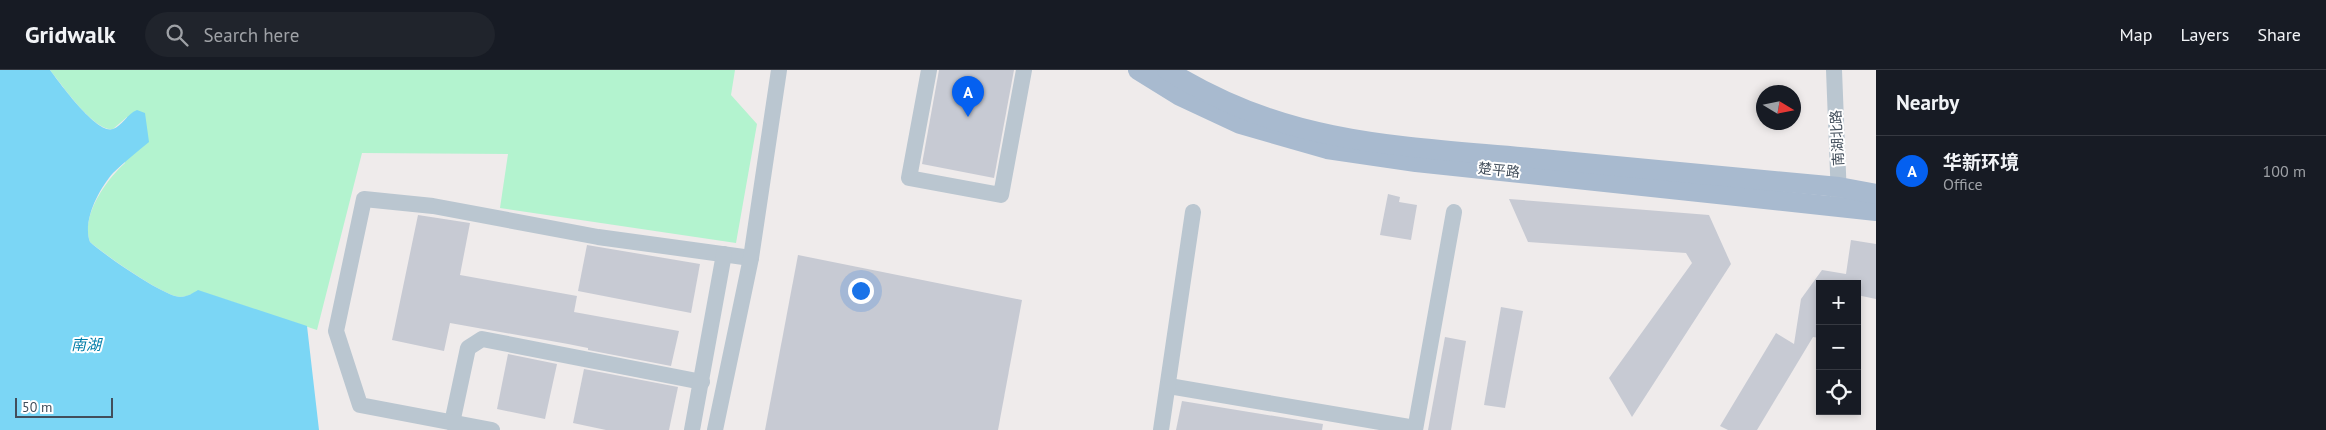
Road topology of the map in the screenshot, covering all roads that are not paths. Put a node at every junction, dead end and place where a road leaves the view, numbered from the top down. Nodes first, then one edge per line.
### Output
1 (779, 70) edge
2 (930, 70) edge
3 (1024, 70) edge
4 (1138, 70) edge
5 (1167, 70) edge
6 (1834, 70) edge
7 (1876, 194) edge
8 (1839, 196) junction
9 (1876, 211) edge
10 (1193, 212) dead end
11 (1454, 212) dead end
12 (724, 254) junction
13 (751, 258) junction
14 (702, 382) junction
15 (1169, 386) junction
16 (452, 423) junction
17 (1415, 429) edge
18 (492, 430) edge
19 (692, 430) edge
20 (714, 430) edge
21 (1161, 430) edge

1 - 13 street
2 - 3 street
4 - 8 main road, 楚平路
5 - 8 main road, 楚平路
6 - 8 street, 南湖北路
7 - 8 main road, 楚平路
8 - 9 main road, 楚平路
10 - 15 street
11 - 17 street
12 - 13 street
12 - 14 street
12 - 16 street
13 - 20 street
14 - 16 street
14 - 19 street
15 - 17 street
15 - 21 street
16 - 18 street

